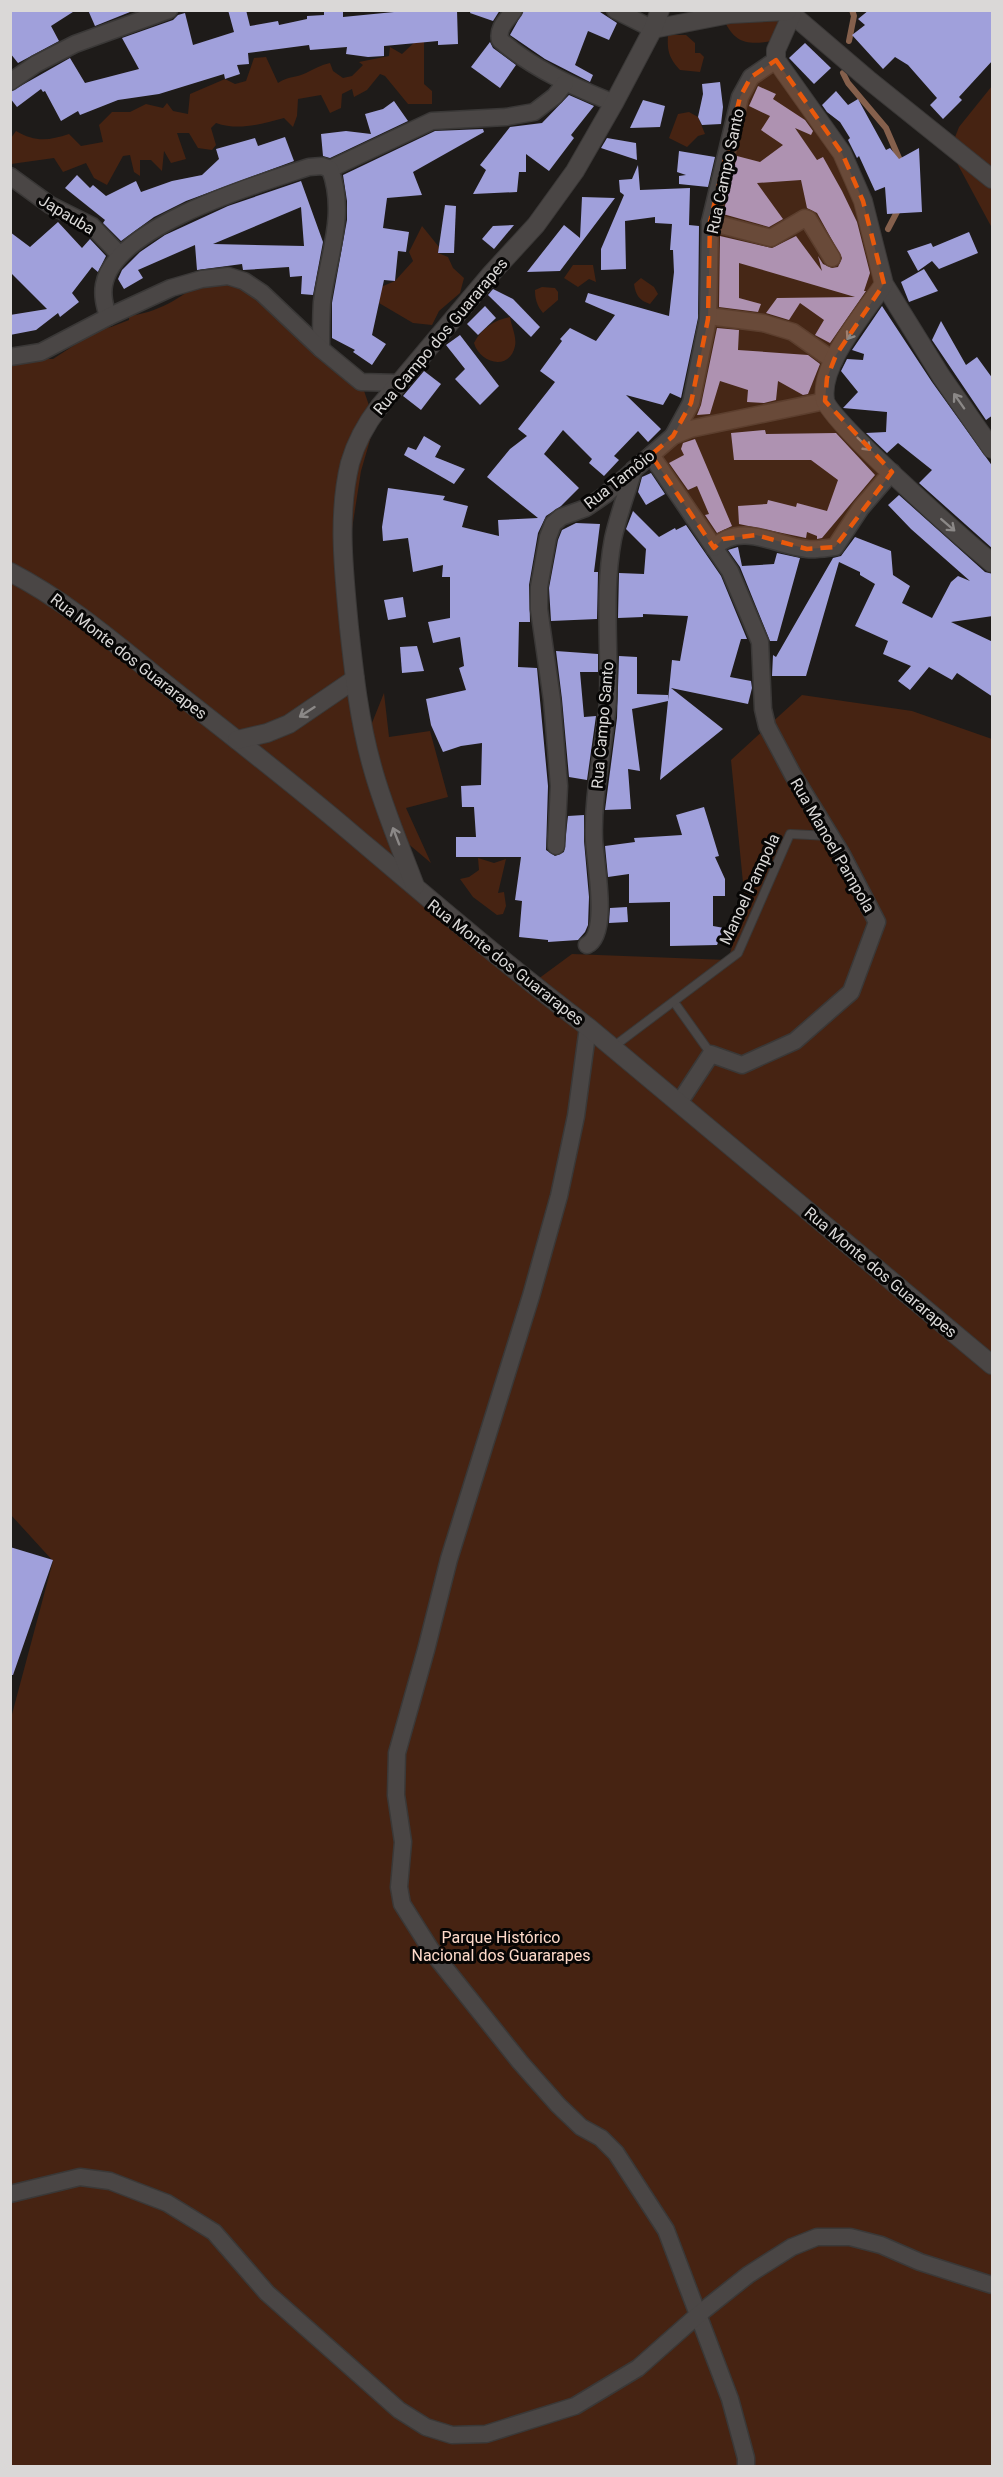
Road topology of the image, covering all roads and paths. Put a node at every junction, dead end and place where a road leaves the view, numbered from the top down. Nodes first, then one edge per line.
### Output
1 (168, 10) edge
2 (514, 10) edge
3 (615, 10) edge
4 (660, 10) edge
5 (789, 12) edge
6 (653, 29) junction
7 (777, 60) junction
8 (10, 82) edge
9 (565, 83) junction
10 (614, 103) junction
11 (330, 169) junction
12 (10, 176) edge
13 (993, 179) edge
14 (710, 222) junction
15 (120, 255) junction
16 (832, 258) dead end
17 (884, 284) junction
18 (708, 316) junction
19 (108, 317) junction
20 (321, 349) junction
21 (10, 357) edge
22 (834, 361) junction
23 (399, 383) junction
24 (825, 401) junction
25 (673, 436) junction
26 (993, 448) edge
27 (651, 455) junction
28 (634, 468) junction
29 (892, 472) junction
30 (714, 548) junction
31 (993, 563) edge
32 (10, 572) edge
33 (355, 679) junction
34 (237, 740) junction
35 (830, 836) junction
36 (556, 846) dead end
37 (417, 891) junction
38 (587, 945) dead end
39 (674, 1002) junction
40 (588, 1027) junction
41 (613, 1047) junction
42 (711, 1054) junction
43 (679, 1103) junction
44 (993, 1365) edge
45 (10, 2194) edge
46 (993, 2284) edge
47 (699, 2314) junction
48 (746, 2466) edge

1 - 8 street
2 - 9 street
3 - 6 street
4 - 6 street, Rua Campo dos Guararapes
5 - 6 street
5 - 7 street
5 - 13 street
6 - 10 street, Rua Campo dos Guararapes
7 - 14 street, Rua Campo Santo
7 - 17 street
9 - 10 street
9 - 11 street
10 - 23 street, Rua Campo dos Guararapes
11 - 15 street
11 - 20 street
12 - 15 street, Japauba
14 - 16 street
14 - 18 street, Rua Campo Santo
15 - 19 street
17 -> 22 street
26 -> 17 street
18 - 22 street
18 - 25 street, Rua Campo Santo
19 - 20 street
19 - 21 street
20 - 23 street
22 - 24 street
23 - 33 street, Rua Campo dos Guararapes
24 - 25 street, Rua Tamôio
24 -> 29 street
25 - 27 street, Rua Tamôio
27 - 28 street, Rua Tamôio
27 - 30 street, Rua Manoel Pampola
28 - 36 street, Rua Tamôio
28 - 38 street, Rua Campo Santo
29 - 30 street
29 -> 31 street
30 - 35 street, Rua Manoel Pampola
32 - 34 street, Rua Monte dos Guararapes
33 -> 34 street
37 -> 33 street, Rua Campo dos Guararapes
34 - 37 street, Rua Monte dos Guararapes
35 - 39 lane, Manoel Pampola
35 - 42 street, Rua Manoel Pampola
37 - 40 street, Rua Monte dos Guararapes
39 - 41 lane, Manoel Pampola
39 - 42 lane
40 - 41 street, Rua Monte dos Guararapes
40 - 47 street
41 - 43 street, Rua Monte dos Guararapes
42 - 43 street
43 - 44 street, Rua Monte dos Guararapes
45 - 47 street
46 - 47 street
47 - 48 street

